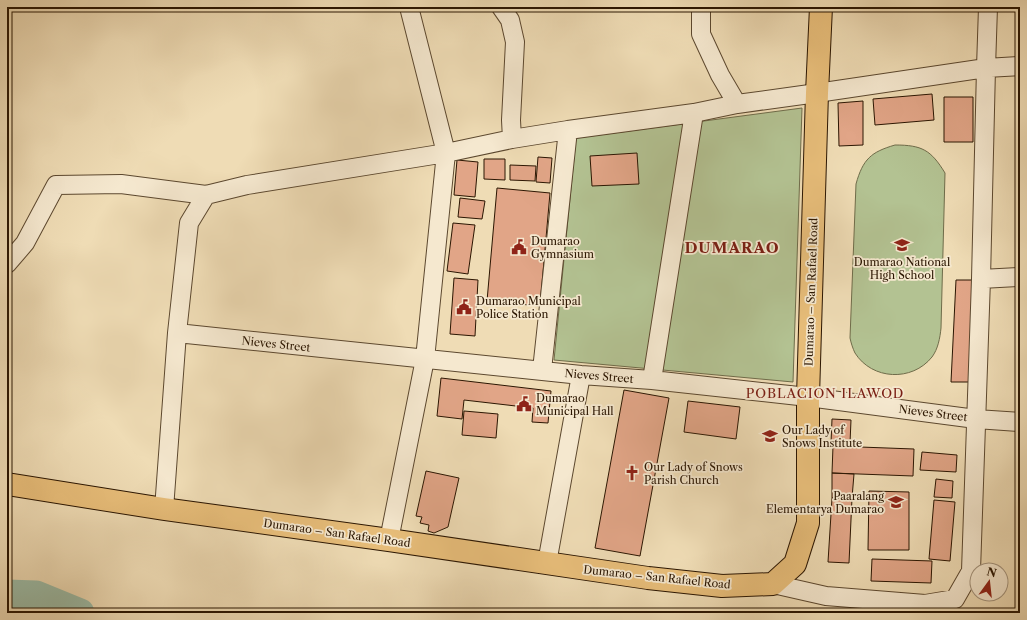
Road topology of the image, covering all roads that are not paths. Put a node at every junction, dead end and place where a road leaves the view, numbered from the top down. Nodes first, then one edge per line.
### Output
1 (409, 7) edge
2 (501, 7) edge
3 (701, 7) edge
4 (821, 7) edge
5 (988, 7) edge
6 (1020, 66) edge
7 (986, 68) junction
8 (817, 93) junction
9 (737, 104) junction
10 (694, 113) junction
11 (568, 130) junction
12 (512, 139) junction
13 (446, 153) junction
14 (206, 195) junction
15 (7, 264) edge
16 (1020, 277) edge
17 (981, 279) junction
18 (177, 333) junction
19 (425, 359) junction
20 (542, 370) junction
21 (581, 374) junction
22 (652, 380) junction
23 (808, 397) junction
24 (976, 419) junction
25 (1020, 422) edge
26 (7, 484) edge
27 (164, 508) junction
28 (389, 540) junction
29 (547, 563) junction
30 (773, 584) junction

1 - 13 street
2 - 12 street
3 - 9 street
4 - 8 main road, Dumarao – San Rafael Road
5 - 7 street
6 - 7 street
7 - 8 street
7 - 17 street
8 - 9 street
8 - 23 main road, Dumarao – San Rafael Road
9 - 10 street
10 - 11 street
10 - 22 street
11 - 12 street
11 - 20 street
12 - 13 street
13 - 14 street
13 - 19 street
14 - 15 street
14 - 18 street
16 - 17 street
17 - 24 street
18 - 19 street, Nieves Street
18 - 27 street
19 - 20 street, Nieves Street
19 - 28 street
20 - 21 street, Nieves Street
21 - 22 street, Nieves Street
21 - 29 street
22 - 23 street, Nieves Street
23 - 24 street, Nieves Street
23 - 30 main road, Dumarao – San Rafael Road
24 - 25 street, Nieves Street
24 - 30 street
26 - 27 main road, Dumarao – San Rafael Road
27 - 28 main road, Dumarao – San Rafael Road
28 - 29 main road, Dumarao – San Rafael Road
29 - 30 main road, Dumarao – San Rafael Road

